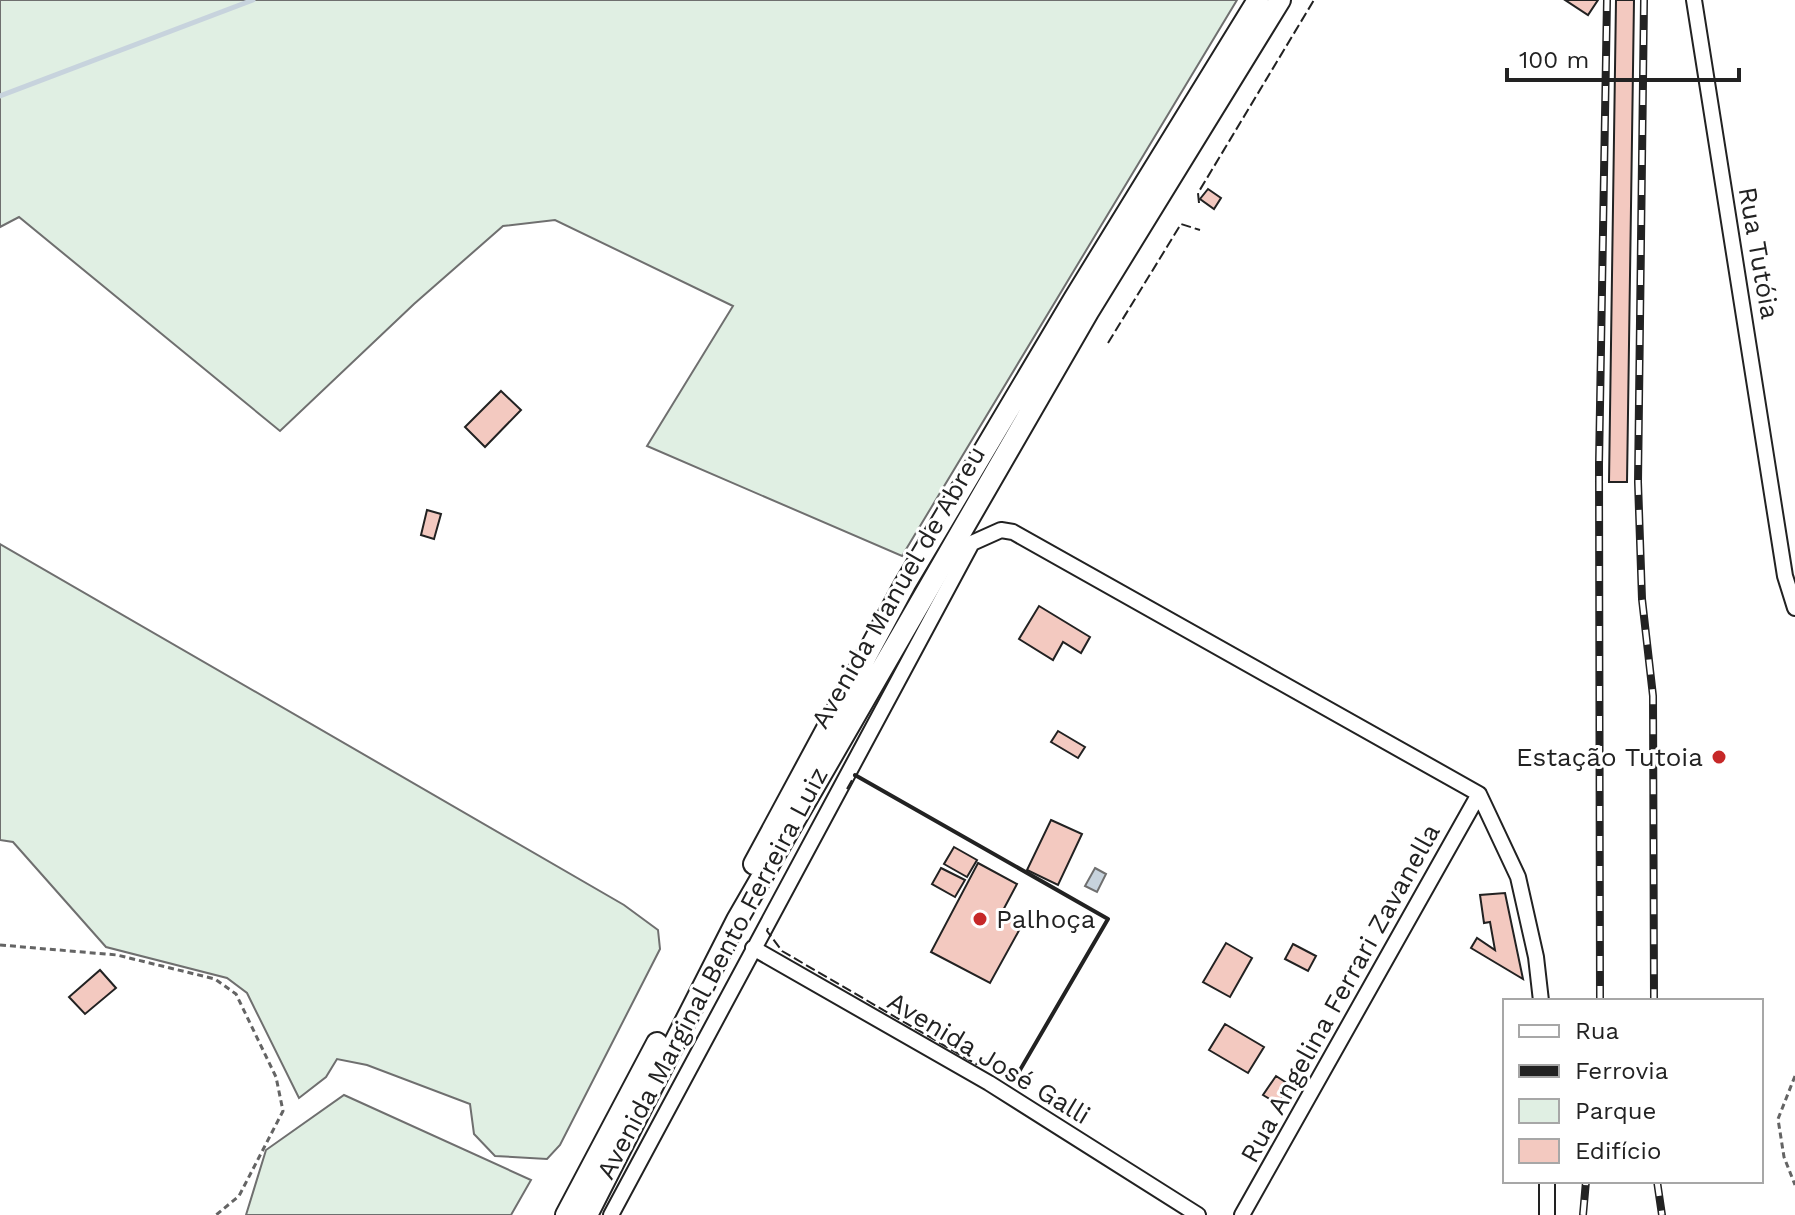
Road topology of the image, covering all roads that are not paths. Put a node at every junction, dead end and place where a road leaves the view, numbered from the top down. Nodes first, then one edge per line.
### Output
1 (1258, 0) edge
2 (1280, 0) edge
3 (1694, 0) edge
4 (1795, 608) edge
5 (1479, 794) junction
6 (753, 948) junction
7 (1541, 999) edge
8 (1547, 1183) edge
9 (566, 1215) edge
10 (587, 1215) edge
11 (611, 1215) edge
12 (1198, 1215) edge
13 (1242, 1215) edge
14 (1547, 1215) edge

1 - 9 main road, Avenida Manuel de Abreu
2 - 10 main road, Avenida Manuel de Abreu
3 - 4 street, Rua Tutóia
5 - 6 street, Avenida Marginal Bento Ferreira Luiz
5 - 7 street
5 - 13 street, Rua Angelina Ferrari Zavanella
6 - 11 street, Avenida Marginal Bento Ferreira Luiz
6 - 12 street, Avenida José Galli
8 - 14 street

